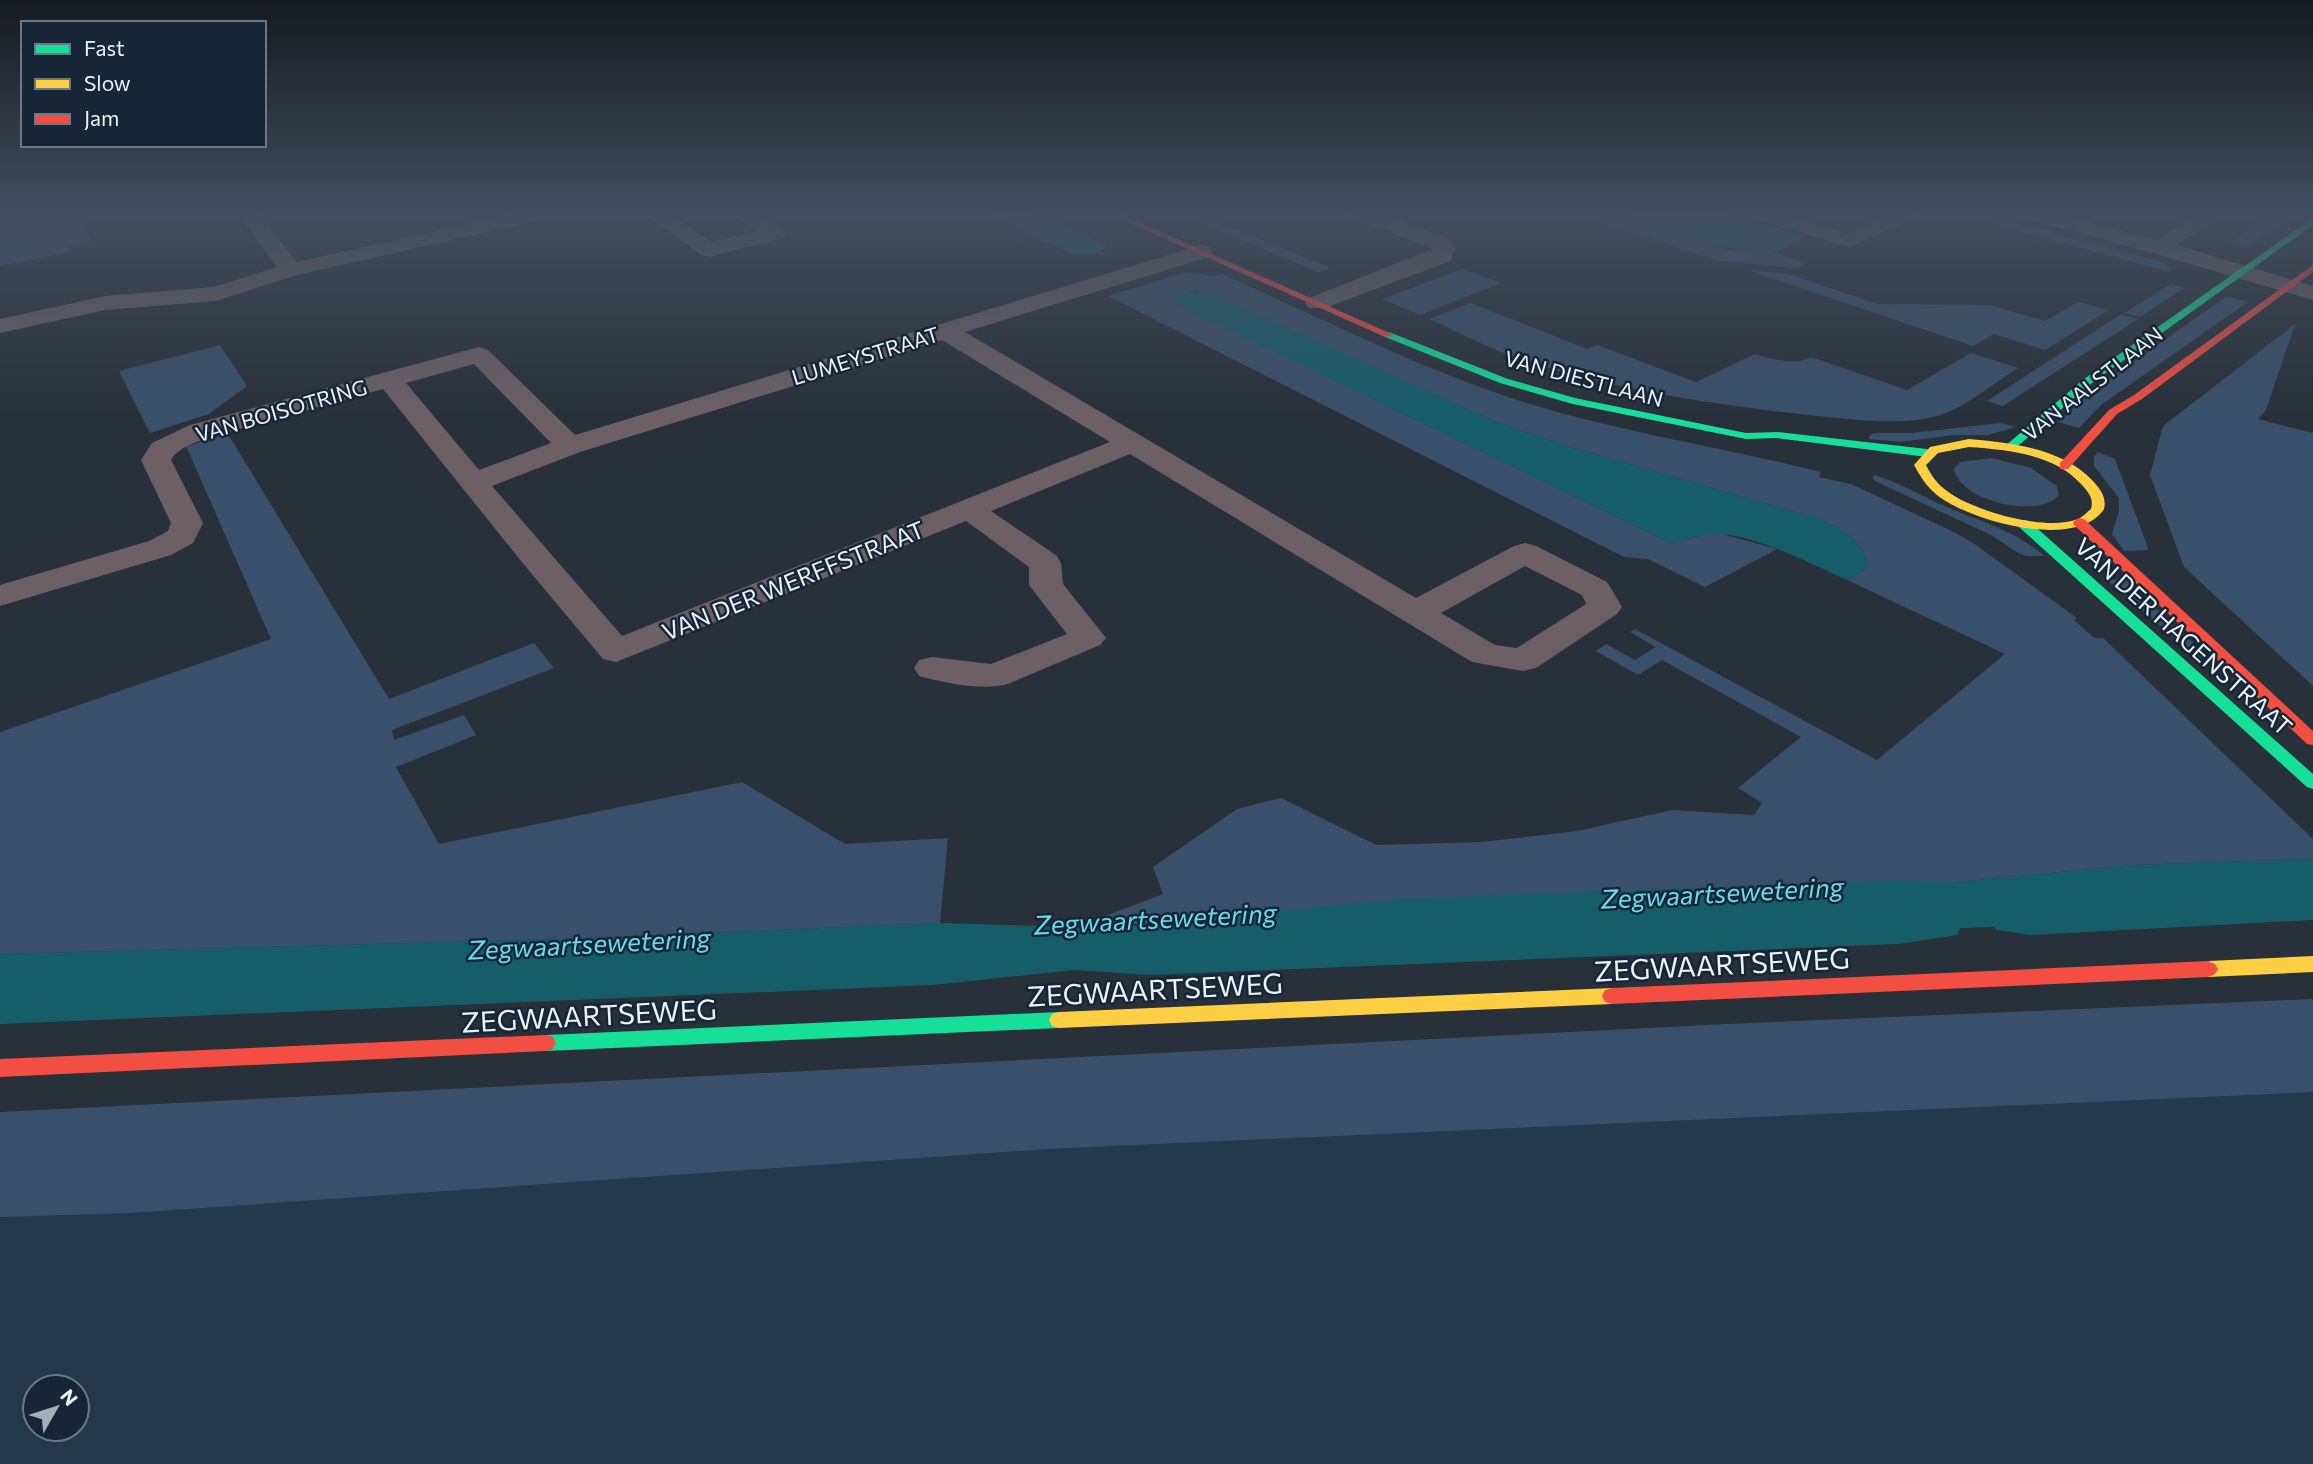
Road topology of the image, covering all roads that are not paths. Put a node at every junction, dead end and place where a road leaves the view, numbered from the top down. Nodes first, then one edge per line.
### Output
1 (262, 279) edge
2 (1112, 279) edge
3 (1263, 279) edge
4 (1380, 279) edge
5 (2228, 279) edge
6 (2268, 279) edge
7 (2297, 279) edge
8 (2288, 286) junction
9 (2313, 293) edge
10 (1317, 303) junction
11 (0, 326) edge
12 (945, 331) junction
13 (390, 379) junction
14 (1746, 436) junction
15 (1132, 443) junction
16 (570, 446) junction
17 (2010, 448) junction
18 (1927, 453) junction
19 (1805, 455) dead end
20 (2064, 466) junction
21 (475, 482) junction
22 (969, 509) junction
23 (2079, 522) junction
24 (2024, 524) junction
25 (0, 596) edge
26 (1417, 612) junction
27 (932, 668) dead end
28 (2313, 740) edge
29 (2313, 783) edge
30 (2313, 964) edge
31 (0, 1068) edge

1 - 11 street
2 - 12 street, LUMEYSTRAAT
3 - 10 street, VAN DIESTLAAN
4 - 10 street
5 - 17 street, VAN AALSTLAAN
6 - 8 street
7 - 8 street, VAN AALSTLAAN
8 - 9 street
8 - 20 street, VAN AALSTLAAN
10 - 14 street, VAN DIESTLAAN
12 - 15 street
12 - 16 street, LUMEYSTRAAT
13 - 16 street, VAN BOISOTRING
13 - 21 street
13 - 25 street, VAN BOISOTRING
14 - 18 street, VAN DIESTLAAN
14 - 19 street, VAN DIESTLAAN
15 - 22 street, VAN DER WERFFSTRAAT
15 - 26 street
16 - 21 street, LUMEYSTRAAT
17 - 18 street
17 - 20 street
18 - 24 street
20 - 23 street
21 - 22 street, VAN DER WERFFSTRAAT
22 - 27 street
23 - 24 street
23 - 28 street, VAN DER HAGENSTRAAT
24 - 29 street, VAN DER HAGENSTRAAT
26 - 26 street
30 - 31 street, ZEGWAARTSEWEG

